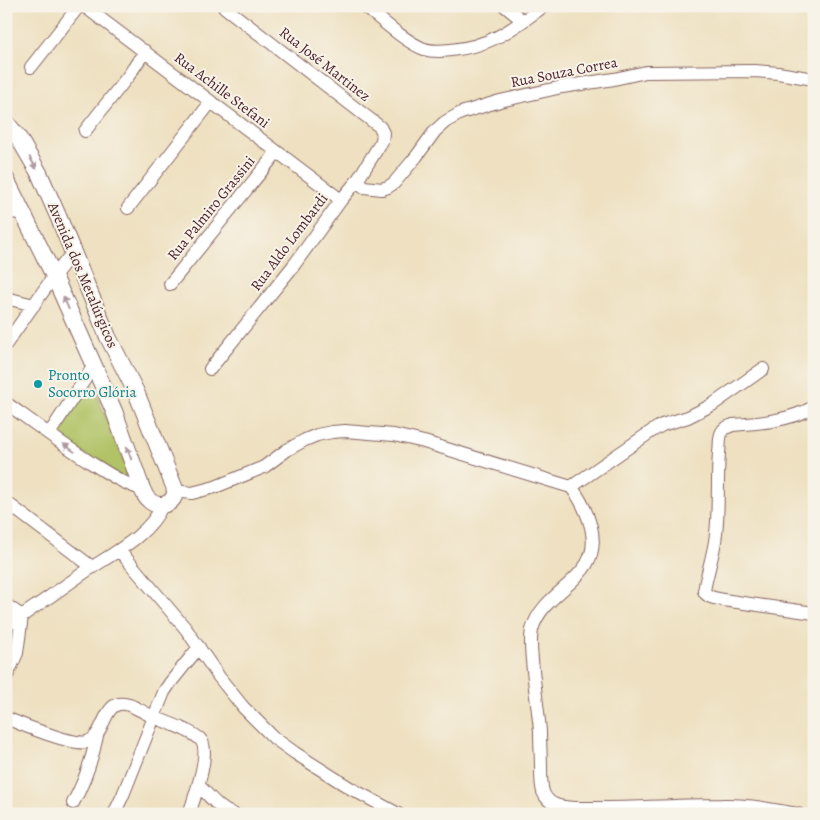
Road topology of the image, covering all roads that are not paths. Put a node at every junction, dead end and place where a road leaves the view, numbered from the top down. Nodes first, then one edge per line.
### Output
1 (79, 6) edge
2 (84, 6) edge
3 (223, 6) edge
4 (364, 6) edge
5 (505, 6) edge
6 (544, 6) edge
7 (523, 21) junction
8 (145, 52) junction
9 (32, 67) dead end
10 (814, 79) edge
11 (211, 102) junction
12 (6, 122) edge
13 (382, 130) joint
14 (85, 131) dead end
15 (12, 141) edge
16 (277, 152) junction
17 (6, 179) edge
18 (357, 181) junction
19 (341, 200) junction
20 (128, 208) dead end
21 (14, 212) edge
22 (73, 252) junction
23 (54, 276) junction
24 (170, 284) dead end
25 (6, 298) edge
26 (34, 305) junction
27 (6, 344) edge
28 (93, 367) junction
29 (210, 369) dead end
30 (763, 369) dead end
31 (6, 403) edge
32 (814, 407) edge
33 (49, 434) junction
34 (571, 487) junction
35 (142, 489) junction
36 (175, 491) junction
37 (6, 502) edge
38 (162, 506) junction
39 (119, 550) junction
40 (92, 567) junction
41 (6, 605) edge
42 (814, 613) edge
43 (22, 616) junction
44 (6, 626) edge
45 (199, 647) junction
46 (6, 678) edge
47 (6, 718) edge
48 (154, 718) junction
49 (97, 736) junction
50 (198, 785) junction
51 (73, 802) dead end
52 (114, 814) edge
53 (189, 814) edge
54 (233, 814) edge
55 (398, 814) edge
56 (798, 814) edge

1 - 9 street
2 - 8 street, Rua Achille Stefani
3 - 13 street, Rua José Martinez
4 - 7 street
5 - 7 street
6 - 7 street
8 - 11 street, Rua Achille Stefani
8 - 14 street
10 - 18 street, Rua Souza Correa
11 - 16 street, Rua Achille Stefani
11 - 20 street
12 - 15 street, Avenida dos Metalúrgicos
13 - 18 street, Rua Aldo Lombardi
15 -> 22 street, Avenida dos Metalúrgicos
16 - 19 street, Rua Achille Stefani
16 - 24 street, Rua Palmiro Grassini
17 - 21 street, Avenida dos Metalúrgicos
18 - 19 street, Rua Aldo Lombardi
19 - 29 street, Rua Aldo Lombardi
21 - 23 street, Avenida dos Metalúrgicos
22 - 23 street
22 - 36 street, Avenida dos Metalúrgicos
23 - 26 street
28 -> 23 street, Avenida dos Metalúrgicos
25 - 26 street
26 - 27 street
28 - 33 street
35 -> 28 street, Avenida dos Metalúrgicos
30 - 34 street
31 - 33 street
32 - 42 street
35 -> 33 street
34 - 36 street
34 - 56 street
35 - 38 street, Avenida dos Metalúrgicos
36 - 38 street
37 - 40 street
38 - 39 street
39 - 40 street
39 - 45 street
40 - 43 street
41 - 43 street
43 - 44 street
43 - 46 street
45 - 48 street
45 - 55 street
47 - 49 street
48 - 49 street
48 - 50 street
48 - 52 street
49 - 51 street
50 - 53 street
50 - 54 street

